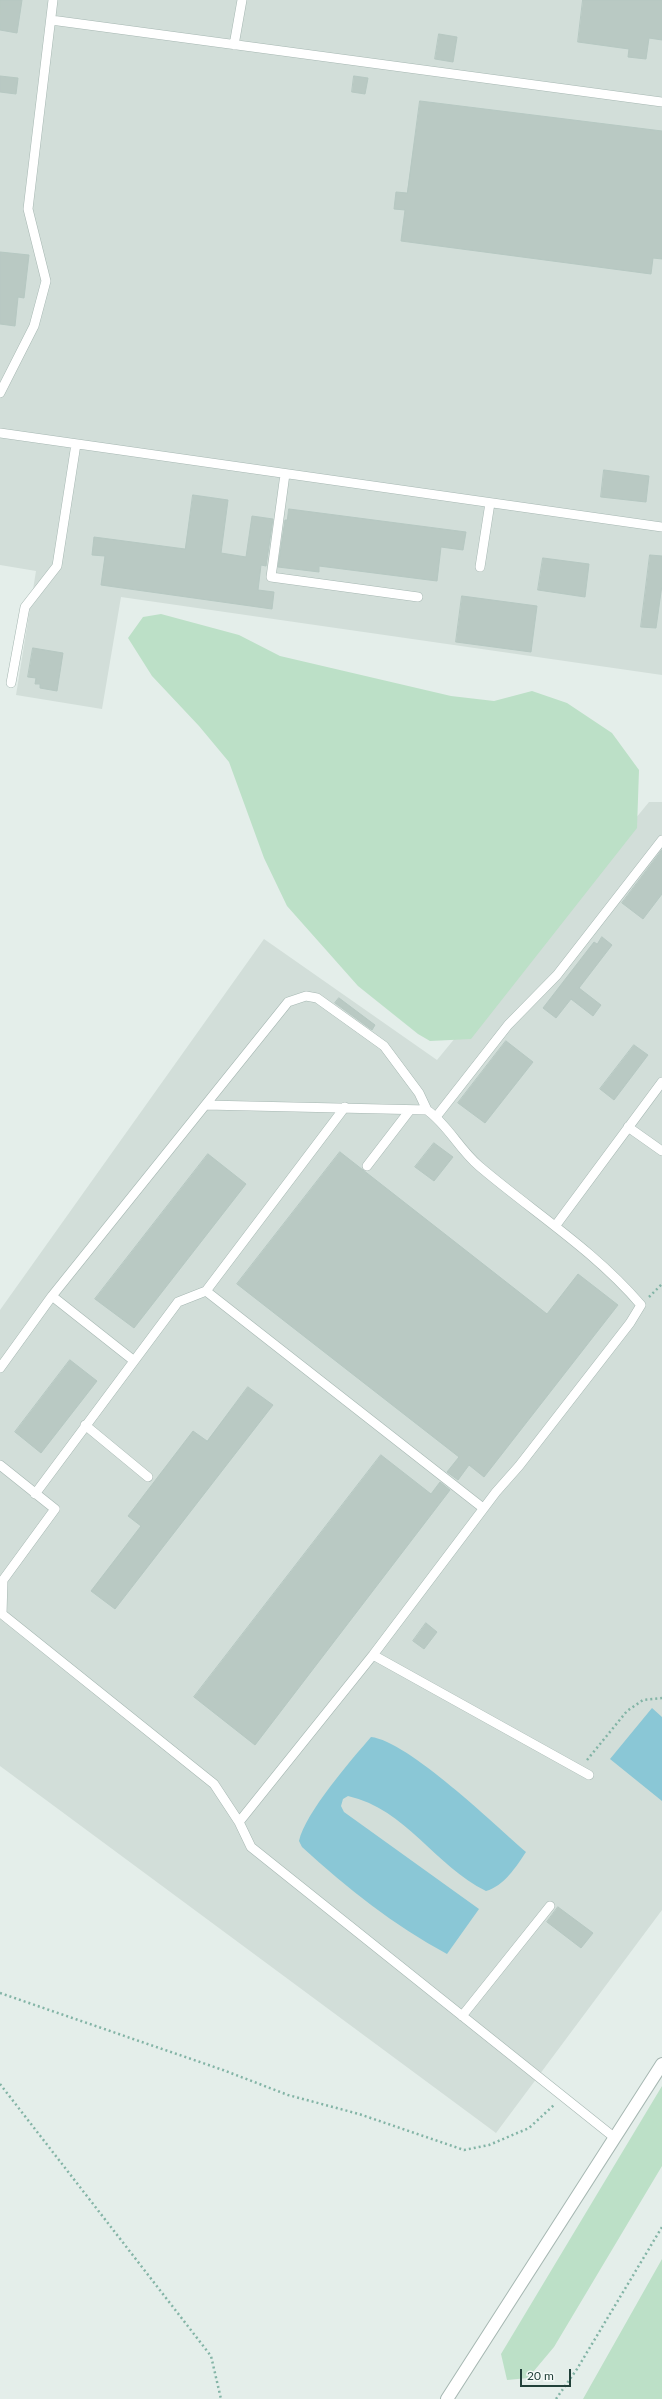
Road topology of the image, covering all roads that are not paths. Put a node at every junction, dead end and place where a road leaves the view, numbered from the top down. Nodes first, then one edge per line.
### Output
1 (53, 0) edge
2 (242, 0) edge
3 (50, 20) junction
4 (234, 45) junction
5 (662, 102) edge
6 (0, 393) edge
7 (0, 433) edge
8 (76, 444) junction
9 (285, 474) junction
10 (490, 503) junction
11 (662, 527) edge
12 (480, 568) dead end
13 (418, 597) dead end
14 (11, 683) dead end
15 (662, 840) edge
16 (662, 1082) edge
17 (206, 1105) junction
18 (345, 1107) junction
19 (410, 1110) junction
20 (426, 1110) junction
21 (436, 1117) junction
22 (628, 1127) junction
23 (662, 1151) edge
24 (367, 1166) dead end
25 (556, 1225) junction
26 (206, 1291) junction
27 (52, 1296) junction
28 (133, 1360) junction
29 (0, 1368) edge
30 (86, 1425) junction
31 (0, 1465) edge
32 (148, 1477) dead end
33 (35, 1494) junction
34 (483, 1508) junction
35 (373, 1655) junction
36 (585, 1773) road end
37 (239, 1822) junction
38 (550, 1906) dead end
39 (462, 2016) junction
40 (662, 2064) edge
41 (615, 2138) junction
42 (447, 2399) edge

1 - 3 lane
2 - 4 lane
3 - 4 lane
3 - 6 lane
4 - 5 lane
7 - 8 lane
8 - 9 lane
8 - 14 lane
9 - 10 lane
9 - 13 lane
10 - 11 lane
10 - 12 lane
15 - 21 lane
16 - 22 lane
17 - 18 lane
17 - 20 lane
17 - 27 lane
18 - 19 lane
18 - 26 lane
19 - 20 lane
19 - 24 lane
20 - 21 lane
21 - 25 lane
22 - 23 lane
22 - 25 lane
25 - 34 lane
26 - 28 lane
26 - 34 lane
27 - 28 lane
27 - 29 lane
28 - 30 lane
30 - 32 lane
30 - 33 lane
31 - 33 lane
33 - 37 lane
34 - 35 lane
35 - 36 lane
35 - 37 lane
37 - 39 lane
38 - 39 lane
39 - 41 lane
40 - 41 street
41 - 42 street

